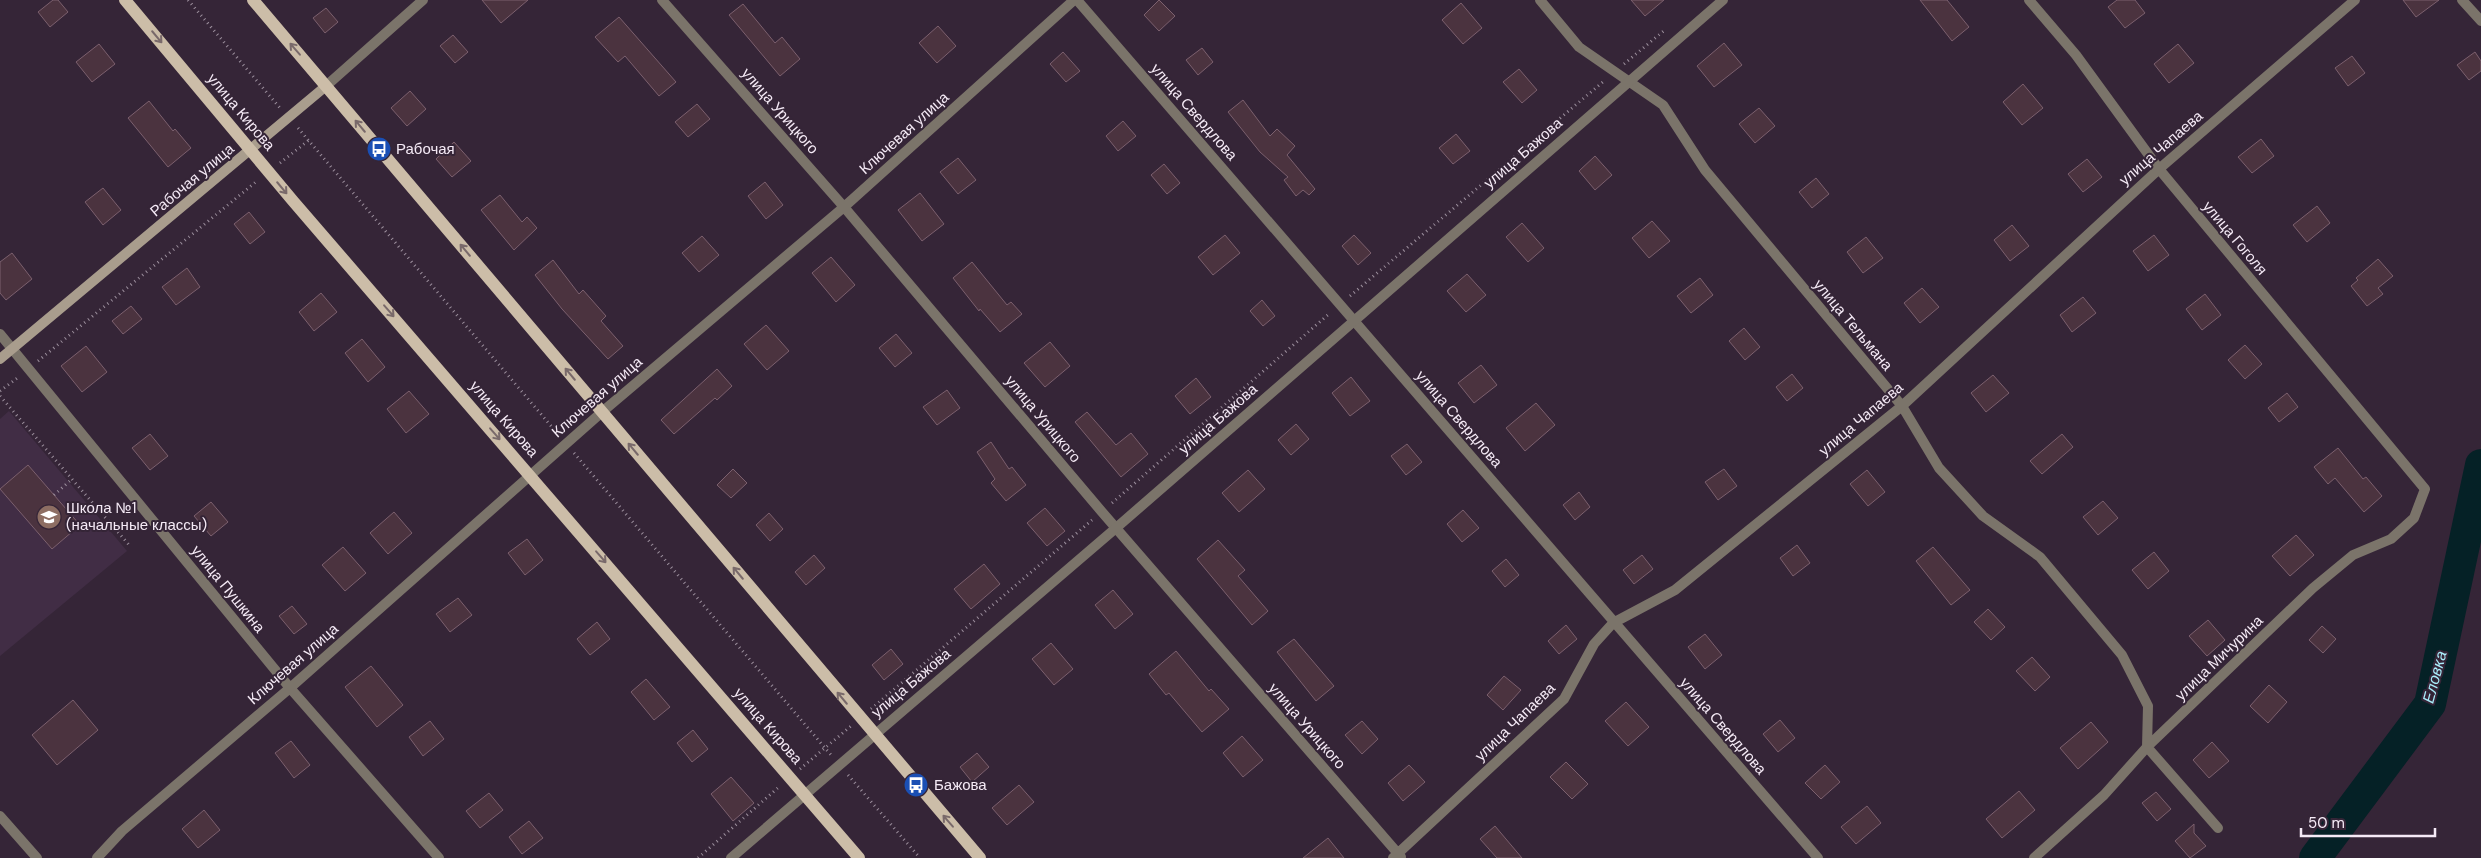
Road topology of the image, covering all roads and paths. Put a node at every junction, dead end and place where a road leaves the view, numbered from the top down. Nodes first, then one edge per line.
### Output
1 (126, 0) edge
2 (188, 0) edge
3 (253, 0) edge
4 (423, 0) edge
5 (662, 0) edge
6 (1076, 0) edge
7 (1540, 0) edge
8 (1723, 0) edge
9 (2029, 0) edge
10 (2355, 0) edge
11 (2462, 0) edge
12 (2481, 20) edge
13 (1672, 24) dead end
14 (1614, 72) junction
15 (1629, 81) junction
16 (326, 86) junction
17 (289, 118) junction
18 (309, 140) junction
19 (252, 150) junction
20 (2159, 169) junction
21 (269, 172) junction
22 (844, 207) junction
23 (1341, 304) junction
24 (1354, 320) junction
25 (0, 334) edge
26 (13, 349) junction
27 (0, 360) edge
28 (29, 369) junction
29 (0, 391) edge
30 (0, 396) edge
31 (1902, 406) junction
32 (602, 412) junction
33 (566, 444) junction
34 (530, 475) junction
35 (72, 479) junction
36 (2425, 489) joint
37 (54, 495) dead end
38 (1102, 512) junction
39 (1116, 528) junction
40 (130, 546) dead end
41 (1613, 623) junction
42 (290, 688) junction
43 (860, 719) junction
44 (874, 734) junction
45 (2147, 747) junction
46 (825, 749) junction
47 (839, 764) junction
48 (791, 777) junction
49 (805, 794) junction
50 (0, 816) edge
51 (2218, 828) dead end
52 (1397, 856) edge
53 (37, 858) edge
54 (97, 858) edge
55 (439, 858) edge
56 (698, 858) edge
57 (731, 858) edge
58 (859, 858) edge
59 (920, 858) edge
60 (980, 858) edge
61 (1818, 858) edge
62 (2034, 858) edge

1 -> 19 main road, улица Кирова
2 - 17 path
16 -> 3 main road
4 - 16 street, Рабочая улица
5 - 22 street, улица Урицкого
6 - 22 street, Ключевая улица
6 - 23 street, улица Свердлова
7 - 14 street, улица Тельмана
8 - 15 street, улица Бажова
9 - 20 street, улица Гоголя
10 - 20 street, улица Чапаева
11 - 12 street
13 - 14 path
14 - 15 street, улица Тельмана
14 - 23 path
15 - 24 street, улица Бажова
15 - 31 street, улица Тельмана
16 - 17 main road, Рабочая улица
32 -> 16 main road
17 - 18 path
17 - 19 main road, Рабочая улица
18 - 21 path
18 - 33 path
19 - 21 main road, улица Кирова
19 - 26 main road, Рабочая улица
20 - 31 street, улица Чапаева
20 - 36 street, улица Гоголя
21 - 28 path
21 -> 34 main road, улица Кирова
22 - 32 street, Ключевая улица
22 - 38 street, улица Урицкого
23 - 24 street, улица Свердлова
23 - 38 path
24 - 39 street, улица Бажова
24 - 41 street, улица Свердлова
25 - 26 street, улица Пушкина
26 - 27 main road, Рабочая улица
26 - 28 street, улица Пушкина
28 - 29 path
28 - 42 street, улица Пушкина
30 - 35 path
31 - 41 street, улица Чапаева
31 - 45 street, улица Тельмана
32 - 33 street, Ключевая улица
43 -> 32 main road
33 - 34 street, Ключевая улица
33 - 46 path
34 - 42 street, Ключевая улица
34 -> 48 main road, улица Кирова
35 - 37 path
35 - 40 path
36 - 45 street, улица Мичурина
38 - 39 street, улица Урицкого
38 - 43 path
39 - 44 street, улица Бажова
39 - 52 street, улица Урицкого
41 - 52 street, улица Чапаева
41 - 61 street, улица Свердлова
42 - 54 street, Ключевая улица
42 - 55 street, улица Пушкина
43 - 44 main road
43 - 46 path
44 - 47 street, улица Бажова
60 -> 44 main road
45 - 51 street
45 - 62 street, улица Мичурина
46 - 47 path
46 - 48 path
47 - 49 street, улица Бажова
47 - 59 path
48 - 49 main road, улица Кирова
48 - 56 path
49 - 57 street, улица Бажова
49 - 58 main road, улица Кирова
50 - 53 street

